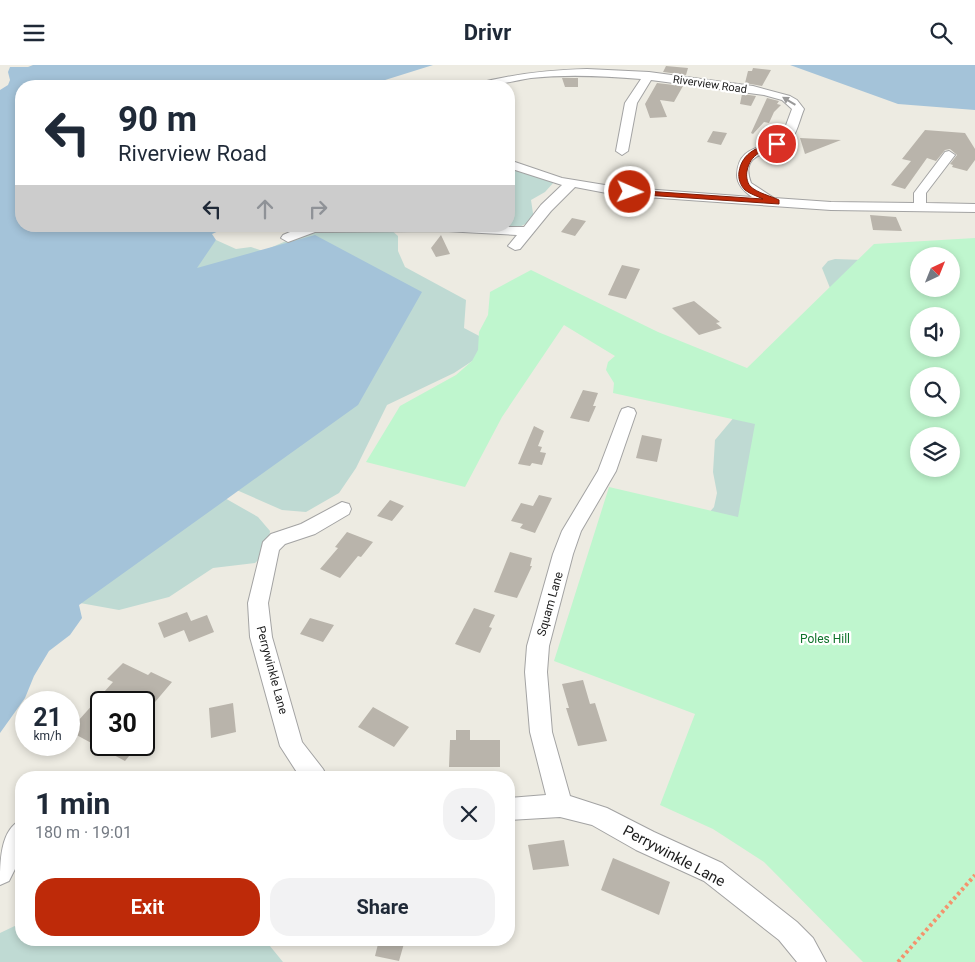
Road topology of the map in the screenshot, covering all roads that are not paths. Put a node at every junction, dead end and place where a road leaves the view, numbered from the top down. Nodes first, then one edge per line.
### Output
1 (649, 75) junction
2 (499, 80) edge
3 (622, 151) dead end
4 (949, 155) dead end
5 (515, 167) edge
6 (571, 184) junction
7 (777, 202) junction
8 (920, 207) junction
9 (975, 208) edge
10 (515, 230) edge
11 (528, 231) junction
12 (302, 232) edge
13 (288, 238) dead end
14 (515, 247) dead end
15 (628, 413) dead end
16 (342, 509) dead end
17 (309, 771) edge
18 (560, 806) junction
19 (515, 809) edge
20 (15, 844) edge
21 (0, 872) edge
22 (812, 962) edge

1 - 2 street, Riverview Road
1 - 3 street
7 -> 1 street, Riverview Road
4 - 8 street
5 - 6 street, Riverview Road
6 - 7 street, Riverview Road
6 - 11 street
7 - 8 street, Riverview Road
8 - 9 street, Riverview Road
10 - 11 street
11 - 14 street
12 - 13 street
15 - 18 street, Squam Lane
16 - 17 street, Perrywinkle Lane
18 - 19 street, Perrywinkle Lane
18 - 22 street, Perrywinkle Lane
20 - 21 street

